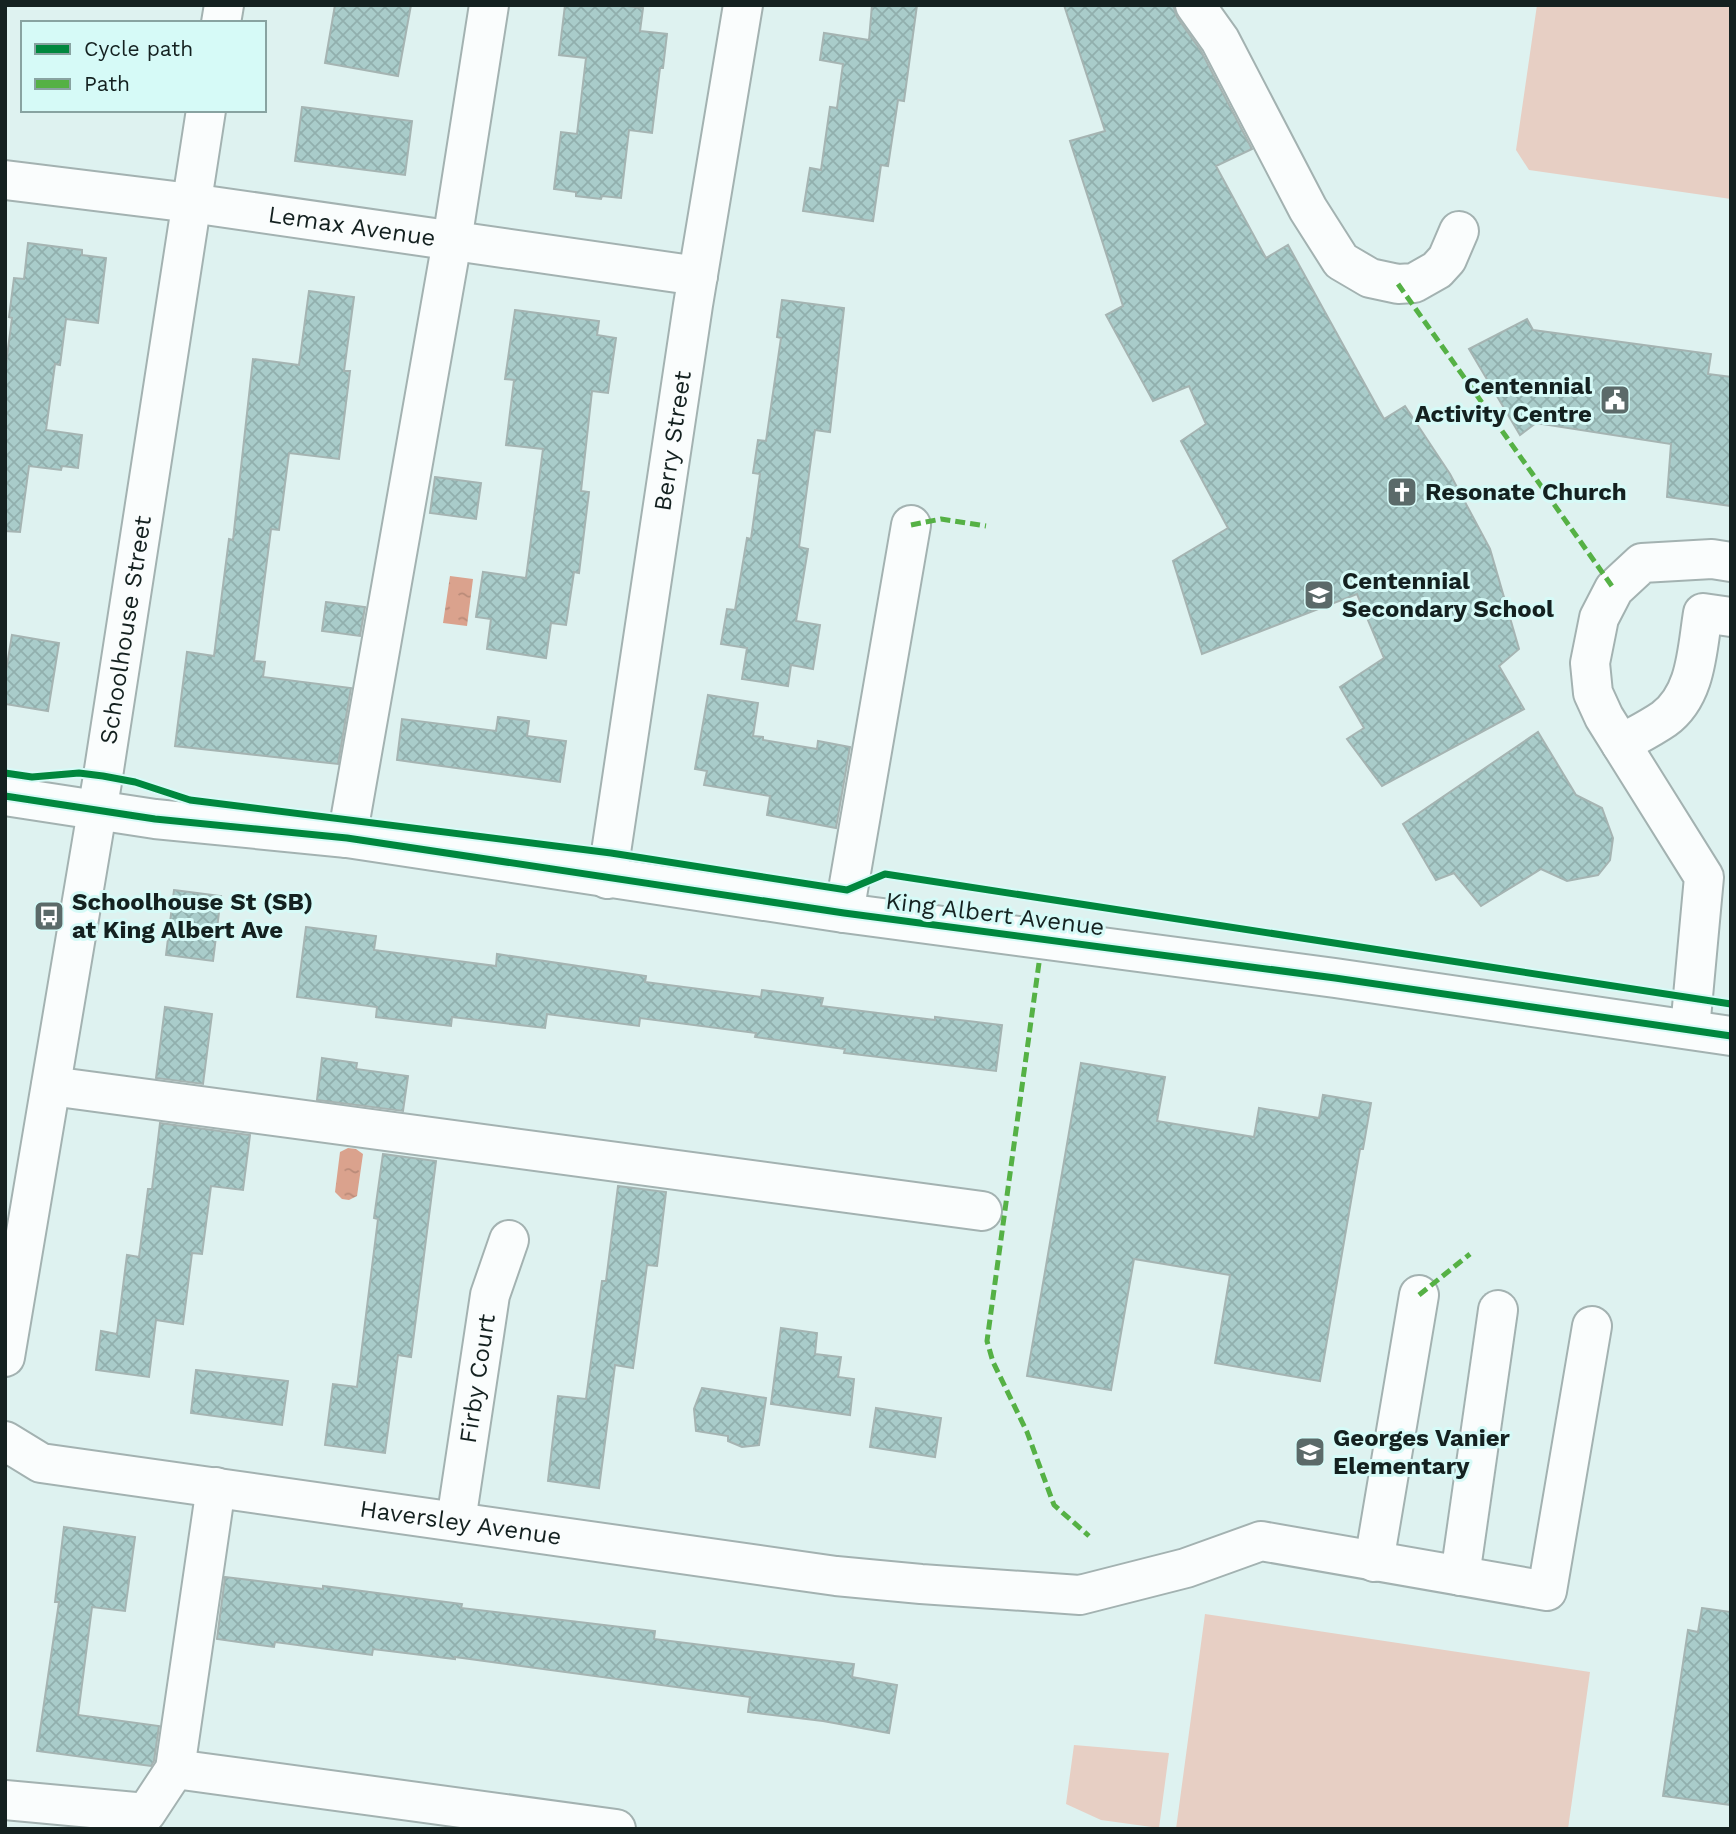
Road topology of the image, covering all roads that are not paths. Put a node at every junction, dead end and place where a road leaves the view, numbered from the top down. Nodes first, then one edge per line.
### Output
1 (489, 5) edge
2 (743, 5) edge
3 (1195, 5) edge
4 (206, 112) edge
5 (5, 180) edge
6 (191, 203) junction
7 (1459, 232) dead end
8 (452, 241) junction
9 (698, 276) junction
10 (911, 525) dead end
11 (1731, 562) edge
12 (1731, 617) edge
13 (1621, 744) junction
14 (5, 796) edge
15 (97, 809) junction
16 (347, 838) junction
17 (1717, 878) edge
18 (607, 879) junction
19 (844, 913) junction
20 (1690, 1030) junction
21 (1731, 1036) edge
22 (51, 1086) junction
23 (982, 1211) dead end
24 (509, 1240) dead end
25 (1419, 1295) dead end
26 (1498, 1310) dead end
27 (1592, 1326) dead end
28 (5, 1357) edge
29 (5, 1441) edge
30 (216, 1487) junction
31 (456, 1521) junction
32 (1374, 1562) junction
33 (1460, 1576) junction
34 (175, 1769) junction
35 (5, 1800) edge
36 (616, 1829) edge

1 - 8 street
2 - 9 street, Berry Street
3 - 7 street
4 - 6 street, Schoolhouse Street
5 - 6 street, Lemax Avenue
6 - 8 street, Lemax Avenue
6 - 15 street, Schoolhouse Street
8 - 9 street, Lemax Avenue
8 - 16 street
9 - 18 street, Berry Street
10 - 19 street
11 - 13 street
12 - 13 street
13 - 17 street
14 - 15 street, King Albert Avenue
15 - 16 street, King Albert Avenue
15 - 22 street, Schoolhouse Street
16 - 18 street, King Albert Avenue
17 - 20 street
18 - 19 street, King Albert Avenue
19 - 20 street, King Albert Avenue
20 - 21 street, King Albert Avenue
22 - 23 street
22 - 28 street, Schoolhouse Street
24 - 31 street, Firby Court
25 - 32 street
26 - 33 street
27 - 33 street, Haversley Avenue
29 - 30 street, Haversley Avenue
30 - 31 street, Haversley Avenue
30 - 34 street
31 - 32 street, Haversley Avenue
32 - 33 street, Haversley Avenue
34 - 35 street
34 - 36 street

